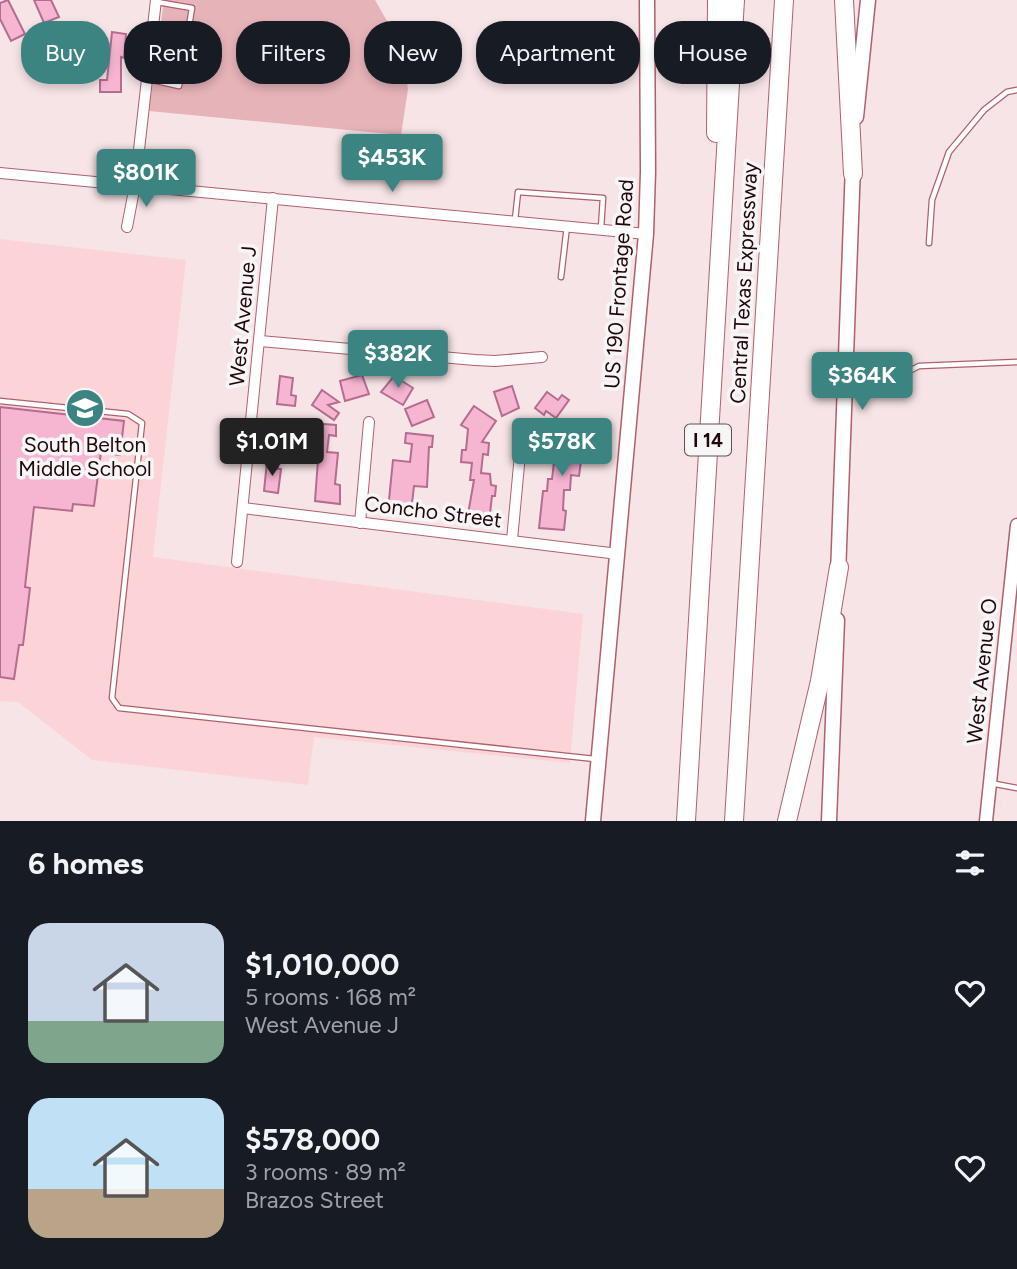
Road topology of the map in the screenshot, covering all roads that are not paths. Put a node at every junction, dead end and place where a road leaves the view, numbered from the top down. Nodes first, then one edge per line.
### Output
1 (647, 0) edge
2 (717, 0) edge
3 (735, 0) edge
4 (784, 0) edge
5 (844, 0) edge
6 (868, 0) edge
7 (156, 1) edge
8 (154, 21) edge
9 (190, 21) edge
10 (146, 84) edge
11 (1017, 90) edge
12 (0, 173) edge
13 (853, 174) junction
14 (135, 186) junction
15 (273, 198) junction
16 (515, 221) junction
17 (568, 226) junction
18 (127, 227) dead end
19 (601, 229) junction
20 (646, 234) junction
21 (929, 243) dead end
22 (561, 277) dead end
23 (715, 317) junction
24 (260, 341) junction
25 (542, 357) dead end
26 (1017, 362) edge
27 (845, 389) junction
28 (0, 401) edge
29 (369, 422) dead end
30 (522, 433) dead end
31 (243, 508) junction
32 (360, 523) junction
33 (1017, 525) edge
34 (512, 540) junction
35 (618, 554) junction
36 (237, 562) dead end
37 (839, 567) junction
38 (598, 759) junction
39 (989, 783) junction
40 (1017, 788) edge
41 (593, 821) edge
42 (686, 821) edge
43 (734, 821) edge
44 (787, 821) edge
45 (829, 821) edge
46 (986, 821) edge

1 - 20 main road, US 190 Frontage Road
2 - 23 highway
3 - 23 highway, Central Texas Expressway / I 14
4 - 43 highway, Central Texas Expressway / I 14
5 - 13 highway
6 - 13 main road
7 - 8 street
7 - 9 lane
10 - 14 street
11 - 21 lane
12 - 14 street
13 - 27 main road
14 - 15 street
14 - 18 street
15 - 16 street
15 - 24 street, West Avenue J
16 - 17 street
16 - 19 lane
17 - 19 street
17 - 22 lane
19 - 20 street
20 - 35 main road, US 190 Frontage Road
23 - 42 highway, Central Texas Expressway / I 14
24 - 25 street
24 - 31 street, West Avenue J
26 - 27 lane
27 - 37 main road
28 - 38 lane
29 - 32 street
30 - 34 street
31 - 32 street, Concho Street
31 - 36 street, West Avenue J
32 - 34 street, Concho Street
33 - 39 street, West Avenue O
34 - 35 street, Concho Street
35 - 38 main road, US 190 Frontage Road
37 - 44 highway
37 - 45 main road
38 - 41 main road, US 190 Frontage Road
39 - 40 lane
39 - 46 street, West Avenue O

